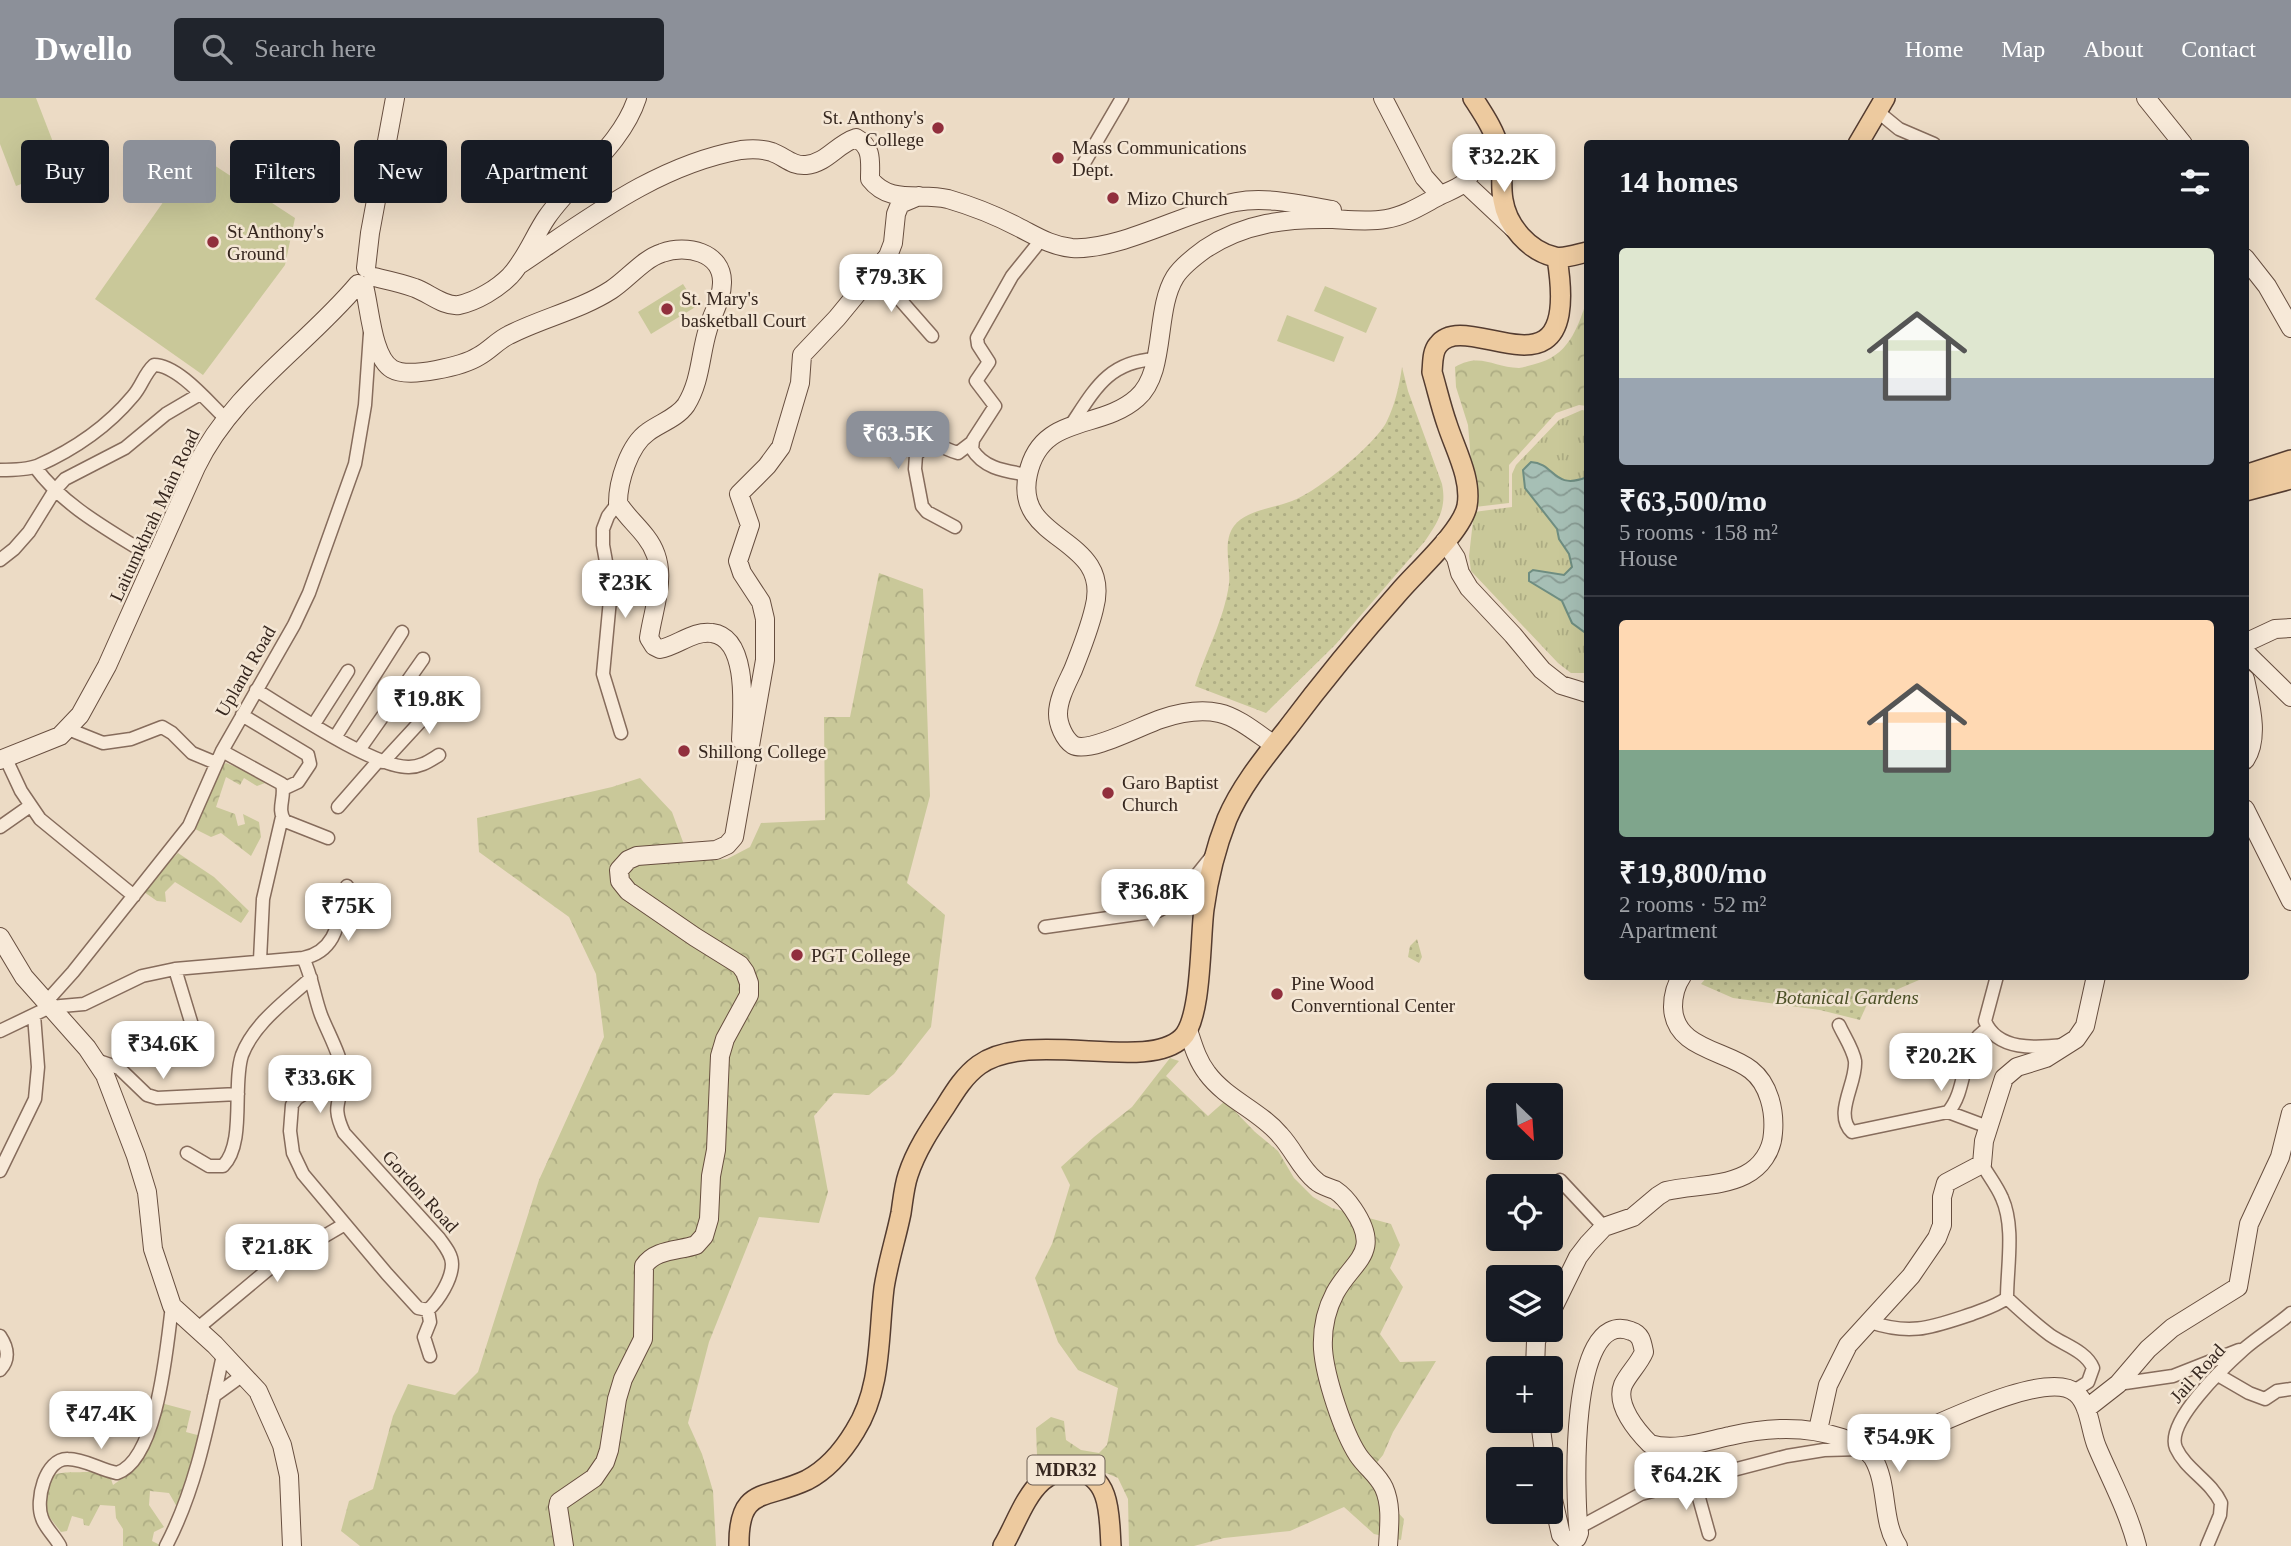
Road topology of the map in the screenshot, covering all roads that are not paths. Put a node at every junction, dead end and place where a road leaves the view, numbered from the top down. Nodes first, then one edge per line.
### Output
1 (395, 98) edge
2 (637, 98) edge
3 (1122, 98) edge
4 (1383, 98) edge
5 (1474, 98) edge
6 (2147, 98) edge
7 (1881, 104) edge
8 (1496, 140) junction
9 (1860, 140) edge
10 (1925, 140) edge
11 (2180, 140) edge
12 (1080, 170) dead end
13 (1465, 183) junction
14 (1440, 195) junction
15 (919, 196) junction
16 (1369, 220) junction
17 (1518, 233) junction
18 (1041, 240) junction
19 (1584, 253) edge
20 (1557, 258) junction
21 (2249, 263) edge
22 (519, 265) junction
23 (875, 271) junction
24 (365, 279) junction
25 (371, 312) junction
26 (2291, 328) edge
27 (932, 336) dead end
28 (1155, 359) junction
29 (200, 394) junction
30 (226, 419) junction
31 (1071, 425) junction
32 (971, 443) junction
33 (2291, 460) edge
34 (36, 467) junction
35 (0, 470) edge
36 (2249, 474) edge
37 (1027, 475) junction
38 (2291, 479) edge
39 (55, 490) junction
40 (2249, 490) edge
41 (618, 503) junction
42 (955, 527) dead end
43 (1445, 541) junction
44 (0, 559) edge
45 (155, 559) junction
46 (2291, 628) edge
47 (401, 632) dead end
48 (2249, 641) edge
49 (2249, 656) edge
50 (423, 659) dead end
51 (348, 671) dead end
52 (441, 688) dead end
53 (256, 691) junction
54 (1584, 692) edge
55 (2291, 697) edge
56 (2249, 710) edge
57 (242, 715) junction
58 (314, 724) junction
59 (68, 729) junction
60 (621, 733) dead end
61 (336, 736) junction
62 (1274, 745) junction
63 (359, 750) junction
64 (2249, 754) edge
65 (439, 755) dead end
66 (219, 757) junction
67 (3, 760) edge
68 (381, 761) junction
69 (744, 786) junction
70 (283, 789) junction
71 (30, 806) junction
72 (338, 807) dead end
73 (282, 817) junction
74 (2249, 817) edge
75 (0, 827) edge
76 (328, 838) dead end
77 (1217, 850) junction
78 (347, 886) dead end
79 (134, 895) junction
80 (2291, 901) edge
81 (1045, 927) dead end
82 (0, 937) edge
83 (303, 958) junction
84 (260, 960) junction
85 (175, 970) junction
86 (311, 978) junction
87 (1679, 980) edge
88 (1996, 980) edge
89 (2095, 980) edge
90 (47, 1010) junction
91 (1839, 1025) dead end
92 (1988, 1029) junction
93 (1188, 1030) junction
94 (0, 1031) edge
95 (2066, 1045) junction
96 (202, 1058) dead end
97 (96, 1060) junction
98 (340, 1062) junction
99 (238, 1094) junction
100 (1948, 1112) junction
101 (2291, 1113) edge
102 (1988, 1127) junction
103 (187, 1153) dead end
104 (1982, 1164) junction
105 (0, 1171) edge
106 (1563, 1183) edge
107 (345, 1224) junction
108 (1604, 1227) junction
109 (1563, 1288) edge
110 (2007, 1298) junction
111 (172, 1306) junction
112 (428, 1310) junction
113 (2291, 1313) edge
114 (1870, 1322) junction
115 (198, 1328) junction
116 (0, 1336) edge
117 (2249, 1345) junction
118 (223, 1355) junction
119 (430, 1356) dead end
120 (0, 1370) edge
121 (243, 1375) junction
122 (2218, 1376) junction
123 (2118, 1384) junction
124 (2291, 1389) edge
125 (2074, 1391) junction
126 (214, 1396) junction
127 (2086, 1409) junction
128 (1818, 1430) junction
129 (1859, 1446) junction
130 (1694, 1480) junction
131 (1559, 1524) edge
132 (1709, 1534) dead end
133 (1575, 1538) edge
134 (60, 1546) edge
135 (166, 1546) edge
136 (292, 1546) edge
137 (564, 1546) edge
138 (739, 1546) edge
139 (1003, 1546) edge
140 (1111, 1546) edge
141 (1388, 1546) edge
142 (1898, 1546) edge
143 (2137, 1546) edge
144 (2207, 1546) edge

1 - 24 street
2 - 22 street
3 - 12 street
4 - 14 street
5 - 8 main road
6 - 11 street
7 - 9 main road
7 - 10 street
8 - 13 street
8 - 17 main road
13 - 14 street
13 - 17 street
14 - 16 street
15 - 18 street
15 - 22 street
15 - 23 street
16 - 18 street
16 - 28 street
17 - 20 main road
18 - 32 street
19 - 20 main road
20 - 43 main road
21 - 26 street
22 - 24 street
23 - 27 street
23 - 69 street
24 - 25 street
24 - 30 street, Laitumkhrah Main Road
25 - 41 street
25 - 53 street, Upland Road
28 - 31 street
28 - 31 street
29 - 30 street
29 - 34 street
29 - 39 street
30 - 45 street, Laitumkhrah Main Road
31 - 37 street
32 - 37 street
32 - 42 street
33 - 36 main road
34 - 35 street
34 - 39 street
37 - 62 street
38 - 40 main road
39 - 44 street
39 - 45 street
41 - 60 street
41 - 69 street
43 - 54 street
43 - 62 main road
45 - 59 street, Laitumkhrah Main Road
46 - 48 street
47 - 61 street
49 - 55 street
50 - 63 street
51 - 58 street
52 - 68 street
53 - 57 street, Upland Road
53 - 58 street
56 - 64 street
57 - 66 street, Upland Road
57 - 70 street
58 - 61 street
59 - 66 street
59 - 67 street, Laitumkhrah Main Road
61 - 63 street
62 - 77 main road
63 - 68 street
65 - 68 street
66 - 70 street
66 - 79 street, Upland Road
67 - 71 street
68 - 72 street
69 - 137 street
70 - 73 street
71 - 75 street
71 - 79 street
73 - 76 street
73 - 84 street
74 - 80 street
77 - 81 street
77 - 93 main road
78 - 83 street
79 - 90 street, Upland Road
82 - 90 street
83 - 84 street
83 - 86 street, Gordon Road
84 - 85 street
85 - 90 street
85 - 96 street
86 - 98 street, Gordon Road
86 - 99 street
87 - 108 street
88 - 92 street
89 - 95 street
90 - 94 street
90 - 97 street
90 - 105 street
91 - 100 street
92 - 95 street
92 - 100 street
93 - 138 main road
93 - 141 street
95 - 102 street
97 - 99 street
97 - 111 street
98 - 107 street
98 - 112 street, Gordon Road
99 - 103 street
100 - 102 street
101 - 123 street
102 - 104 street
104 - 110 street
104 - 114 street
106 - 108 street
107 - 112 street
107 - 115 street
108 - 109 street
110 - 114 street
110 - 125 street
111 - 115 street
111 - 134 street
112 - 119 street
113 - 117 street, Jail Road
114 - 128 street
115 - 118 street
116 - 120 street
117 - 122 street, Jail Road
117 - 123 street
118 - 121 street
118 - 126 street
121 - 126 street
121 - 136 street
122 - 124 street
122 - 144 street, Jail Road
123 - 127 street
125 - 127 street
125 - 129 street
126 - 135 street
127 - 143 street
128 - 129 street
128 - 133 street
129 - 130 street
129 - 142 street
130 - 132 street
130 - 133 street
131 - 133 street
139 - 140 main road, MDR32

